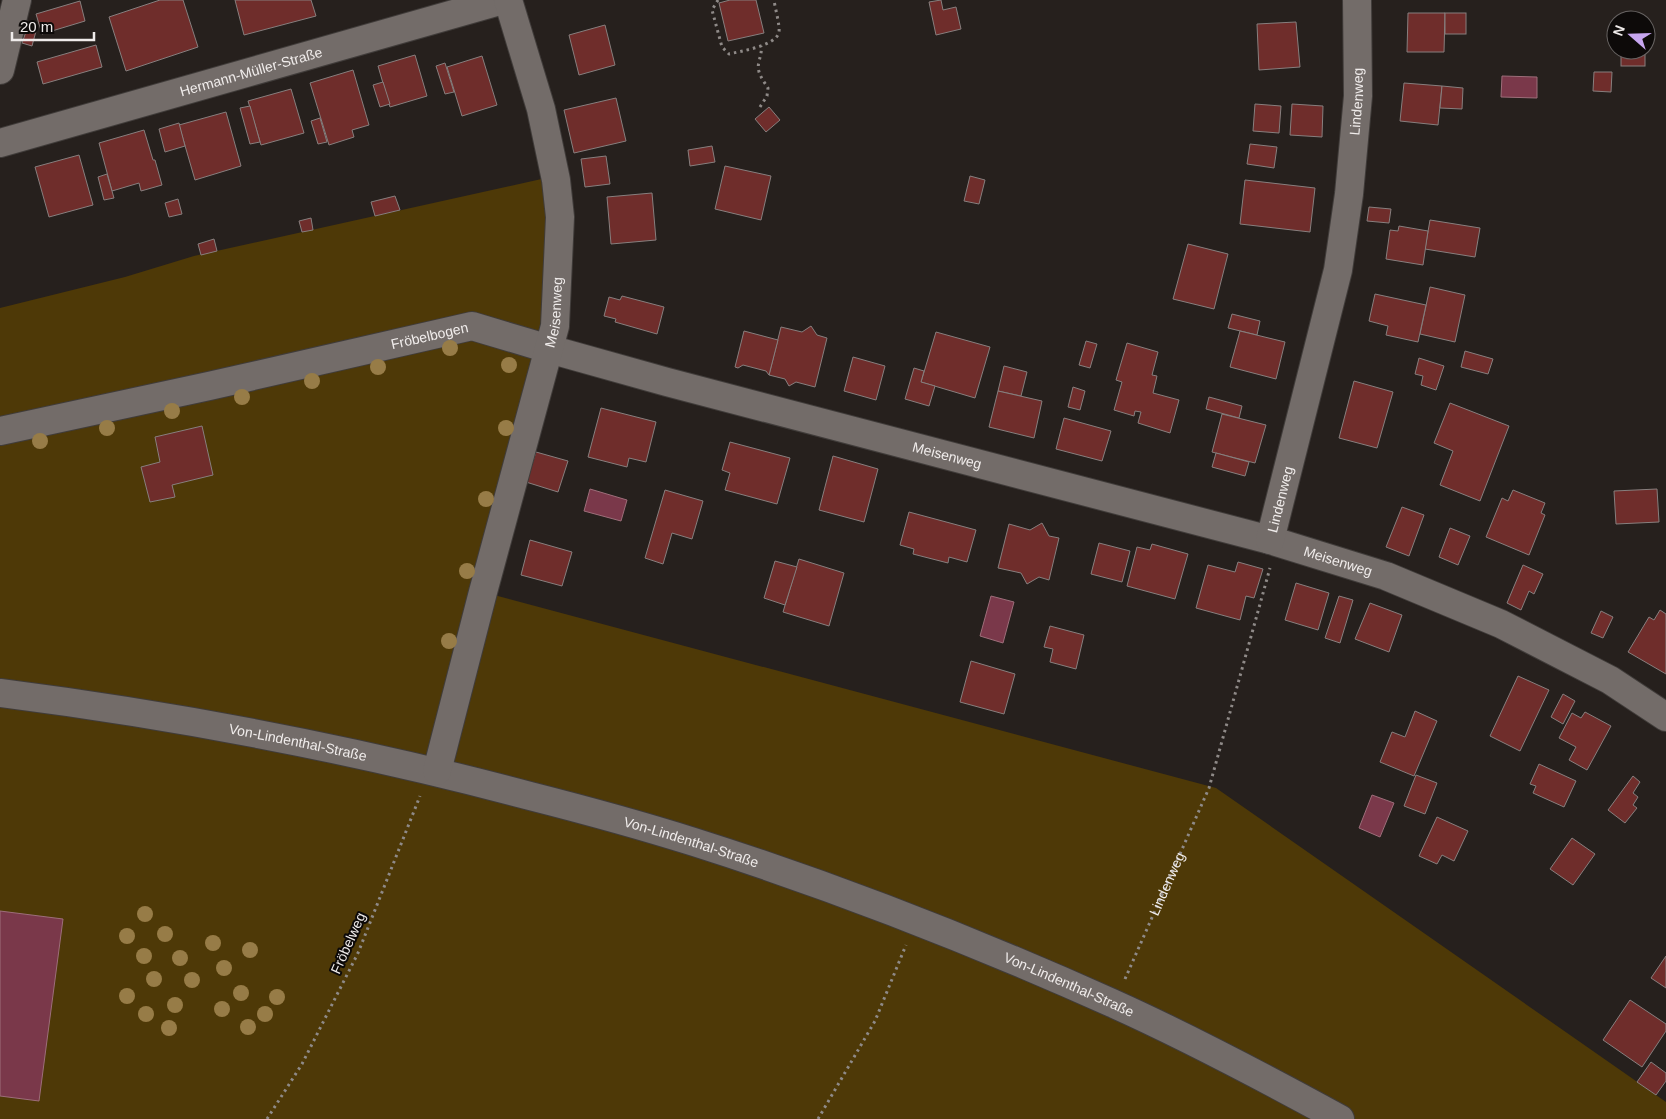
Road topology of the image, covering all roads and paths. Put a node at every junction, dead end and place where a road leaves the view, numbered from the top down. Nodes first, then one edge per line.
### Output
1 (17, 0) edge
2 (503, 0) edge
3 (508, 0) edge
4 (718, 0) edge
5 (774, 0) edge
6 (1357, 0) edge
7 (762, 46) junction
8 (0, 70) edge
9 (760, 107) dead end
10 (0, 143) edge
11 (549, 349) junction
12 (0, 431) edge
13 (1270, 540) junction
14 (0, 693) edge
15 (1666, 717) edge
16 (437, 771) junction
17 (900, 962) dead end
18 (1114, 1004) junction
19 (267, 1119) edge
20 (818, 1119) edge
21 (1340, 1119) edge

1 - 8 street
2 - 10 street, Hermann-Müller-Straße
3 - 11 street, Meisenweg
4 - 7 path
5 - 7 path
6 - 13 street, Lindenweg
7 - 9 path
11 - 12 street, Fröbelbogen
11 - 13 street, Meisenweg
11 - 16 street
13 - 15 street, Meisenweg
13 - 18 path, Lindenweg
14 - 16 street, Von-Lindenthal-Straße
16 - 18 street, Von-Lindenthal-Straße
16 - 19 path, Fröbelweg
17 - 20 path
18 - 21 street, Von-Lindenthal-Straße

